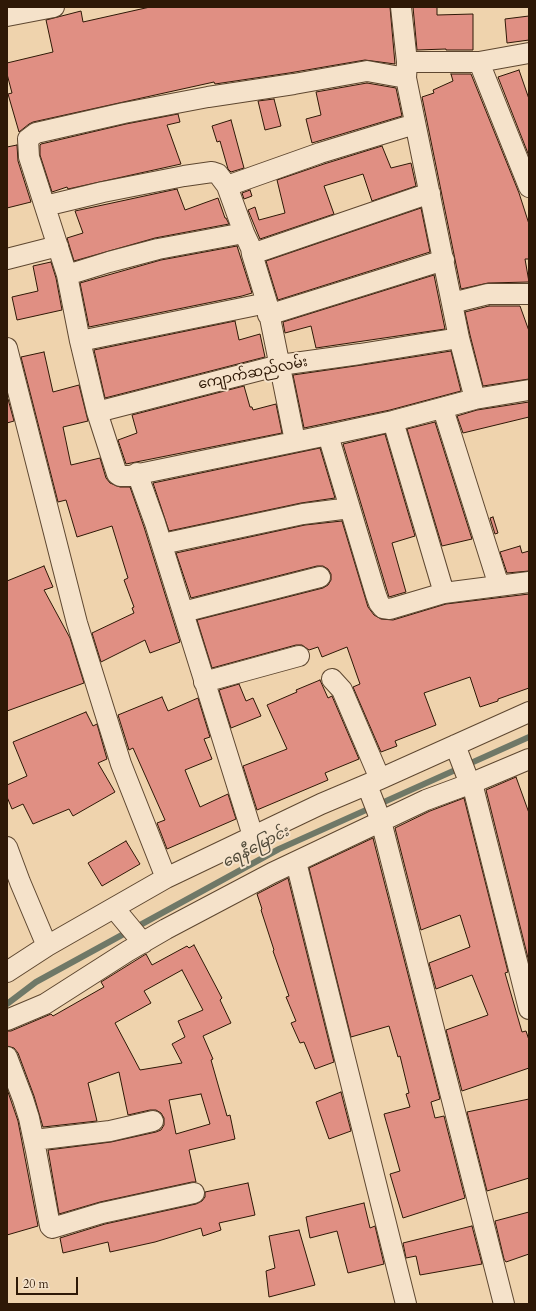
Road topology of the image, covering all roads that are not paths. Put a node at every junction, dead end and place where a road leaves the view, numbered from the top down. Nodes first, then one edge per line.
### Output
1 (54, 7) edge
2 (401, 7) edge
3 (18, 12) edge
4 (529, 53) edge
5 (479, 62) junction
6 (407, 70) junction
7 (415, 124) junction
8 (227, 186) junction
9 (529, 188) edge
10 (430, 193) junction
11 (45, 206) junction
12 (244, 233) junction
13 (58, 246) junction
14 (252, 254) junction
15 (7, 259) edge
16 (444, 260) junction
17 (67, 275) junction
18 (529, 294) edge
19 (452, 303) junction
20 (268, 309) junction
21 (459, 338) junction
22 (80, 341) junction
23 (7, 348) edge
24 (280, 365) junction
25 (529, 390) edge
26 (475, 399) junction
27 (443, 409) junction
28 (97, 412) junction
29 (393, 422) junction
30 (328, 435) junction
31 (295, 442) junction
32 (137, 473) junction
33 (350, 508) junction
34 (162, 544) junction
35 (320, 577) dead end
36 (529, 582) edge
37 (499, 586) junction
38 (444, 593) junction
39 (183, 612) junction
40 (299, 656) dead end
41 (332, 679) dead end
42 (204, 682) junction
43 (529, 712) edge
44 (457, 749) junction
45 (529, 759) edge
46 (470, 781) junction
47 (372, 784) junction
48 (380, 819) junction
49 (253, 836) junction
50 (7, 847) edge
51 (296, 862) junction
52 (166, 878) junction
53 (116, 911) junction
54 (141, 940) junction
55 (47, 946) junction
56 (7, 972) edge
57 (529, 1009) edge
58 (7, 1020) edge
59 (7, 1057) edge
60 (153, 1121) dead end
61 (34, 1140) junction
62 (194, 1193) dead end
63 (406, 1304) edge
64 (504, 1304) edge

1 - 3 street
2 - 6 street
4 - 5 street
5 - 6 street
5 - 9 street
6 - 7 street
6 - 11 street
7 - 8 street
7 - 10 street
8 - 11 street
8 - 12 street
10 - 14 street
10 - 16 street
11 - 13 street
12 - 14 street
12 - 17 street
13 - 15 street
13 - 17 street
14 - 20 street
16 - 19 street
16 - 20 street
17 - 22 street
18 - 19 street
19 - 21 street
20 - 22 street
20 - 24 street
21 - 24 street, ကျောက်ဆည်လမ်း
21 - 26 street
22 - 28 street
23 - 52 street
24 - 28 street, ကျောက်ဆည်လမ်း
24 - 31 street
25 - 26 street
26 - 27 street
27 - 29 street
27 - 37 street
28 - 32 street
29 - 30 street
29 - 38 street
30 - 31 street
30 - 33 street
31 - 32 street
32 - 34 street
33 - 34 street
33 - 38 street
34 - 39 street
35 - 39 street
36 - 37 street
37 - 38 street
39 - 42 street
40 - 42 street
41 - 47 street
42 - 49 street
43 - 44 street
44 - 46 street
44 - 47 street
45 - 46 street
46 - 48 street
46 - 57 street
47 - 48 street
47 - 49 street
48 - 51 street
48 - 64 street
49 - 52 street
50 - 55 street
51 - 54 street
51 - 63 street
52 - 53 street
53 - 54 street
53 - 55 street
54 - 58 street
55 - 56 street
59 - 61 street
60 - 61 street
61 - 62 street

